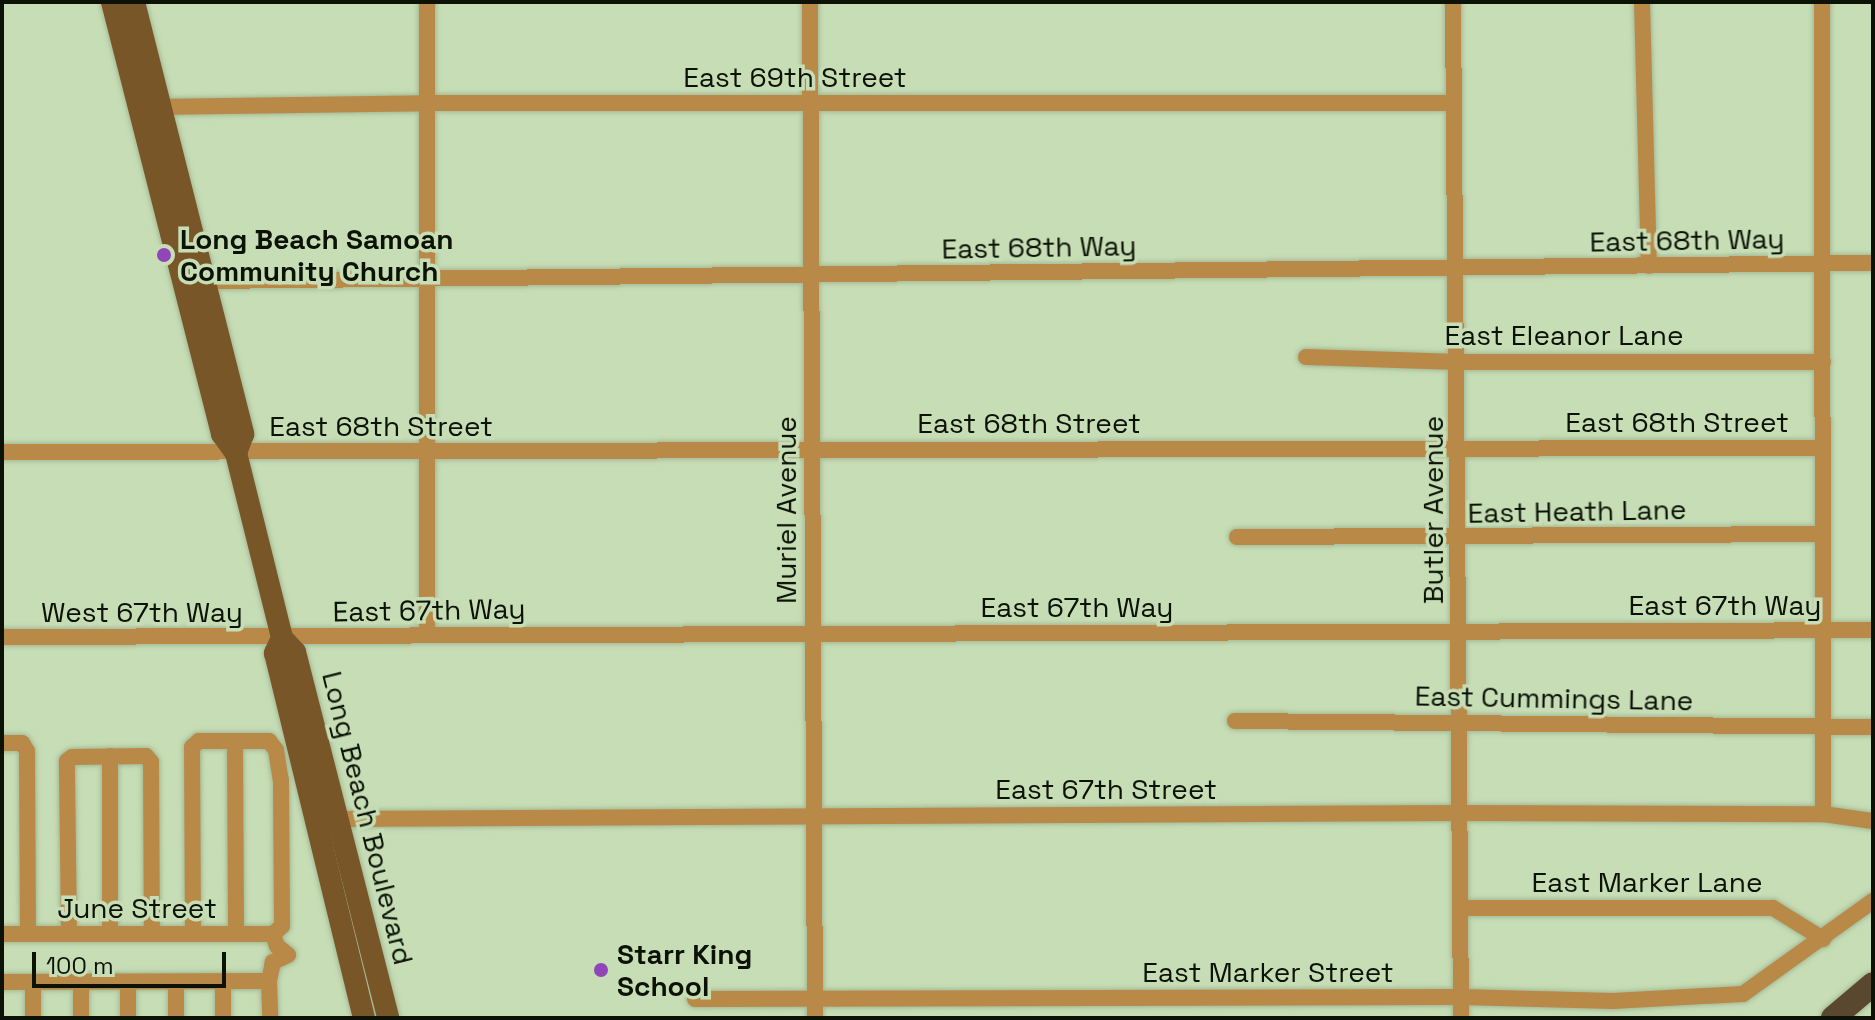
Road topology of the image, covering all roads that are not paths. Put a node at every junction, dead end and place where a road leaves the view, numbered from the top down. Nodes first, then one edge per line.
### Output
1 (112, 2) edge
2 (134, 2) edge
3 (427, 2) edge
4 (810, 2) edge
5 (1453, 2) edge
6 (1642, 2) edge
7 (1822, 2) edge
8 (427, 103) junction
9 (810, 103) junction
10 (1452, 103) junction
11 (150, 108) junction
12 (1873, 263) edge
13 (1822, 264) junction
14 (1649, 266) junction
15 (1458, 268) junction
16 (811, 275) junction
17 (427, 280) junction
18 (205, 281) junction
19 (1306, 357) dead end
20 (1458, 362) junction
21 (1823, 362) junction
22 (1459, 448) junction
23 (1823, 448) junction
24 (812, 450) junction
25 (427, 451) junction
26 (2, 452) edge
27 (236, 453) junction
28 (1823, 534) junction
29 (1237, 537) dead end
30 (1459, 538) junction
31 (1823, 630) junction
32 (1873, 630) edge
33 (1459, 632) junction
34 (813, 633) junction
35 (427, 635) junction
36 (2, 637) edge
37 (282, 638) junction
38 (1235, 721) dead end
39 (1460, 722) junction
40 (1823, 727) junction
41 (1873, 727) edge
42 (235, 741) junction
43 (2, 743) edge
44 (110, 756) junction
45 (1460, 813) junction
46 (1823, 814) junction
47 (814, 817) junction
48 (338, 819) junction
49 (1873, 821) edge
50 (1873, 901) edge
51 (1461, 908) junction
52 (2, 934) edge
53 (28, 934) junction
54 (69, 934) junction
55 (110, 934) junction
56 (152, 934) junction
57 (193, 934) junction
58 (236, 934) junction
59 (273, 934) junction
60 (1823, 939) junction
61 (269, 981) junction
62 (2, 982) edge
63 (33, 982) junction
64 (81, 982) junction
65 (128, 982) junction
66 (176, 982) junction
67 (223, 982) junction
68 (1873, 984) edge
69 (1461, 997) junction
70 (695, 999) dead end
71 (815, 1000) junction
72 (1613, 1010) edge
73 (33, 1018) edge
74 (81, 1018) edge
75 (128, 1018) edge
76 (176, 1018) edge
77 (223, 1018) edge
78 (270, 1018) edge
79 (364, 1018) edge
80 (388, 1018) edge
81 (815, 1018) edge
82 (1461, 1018) edge
83 (1833, 1018) edge

1 - 11 main road, Long Beach Boulevard
2 - 11 main road, Long Beach Boulevard
3 - 8 street
4 - 9 street, Muriel Avenue
5 - 10 street, Butler Avenue
6 - 14 street
7 - 13 street
8 - 9 street, East 69th Street
8 - 11 street, East 69th Street
8 - 17 street
9 - 10 street, East 69th Street
9 - 16 street, Muriel Avenue
10 - 15 street, Butler Avenue
11 - 18 main road, Long Beach Boulevard
11 - 27 main road, Long Beach Boulevard
12 - 13 street, East 68th Way
13 - 14 street, East 68th Way
13 - 21 street
14 - 15 street, East 68th Way
15 - 16 street, East 68th Way
15 - 20 street, Butler Avenue
16 - 17 street, East 68th Way
16 - 24 street, Muriel Avenue
17 - 18 street, East 68th Way
17 - 25 street
18 - 27 main road, Long Beach Boulevard
19 - 20 street, East Eleanor Lane
20 - 21 street, East Eleanor Lane
20 - 22 street, Butler Avenue
21 - 23 street
22 - 23 street, East 68th Street
22 - 24 street, East 68th Street
22 - 30 street, Butler Avenue
23 - 28 street
24 - 25 street, East 68th Street
24 - 34 street, Muriel Avenue
25 - 27 street, East 68th Street
25 - 35 street
26 - 27 street, East 68th Street
27 - 37 main road, Long Beach Boulevard
28 - 30 street, East Heath Lane
28 - 31 street
29 - 30 street, East Heath Lane
30 - 33 street, Butler Avenue
31 - 32 street, East 67th Way
31 - 33 street, East 67th Way
31 - 40 street
33 - 34 street, East 67th Way
33 - 39 street, Butler Avenue
34 - 35 street, East 67th Way
34 - 47 street, Muriel Avenue
35 - 37 street, East 67th Way
36 - 37 street, West 67th Way
37 - 48 main road, Long Beach Boulevard
37 - 79 main road, Long Beach Boulevard
38 - 39 street, East Cummings Lane
39 - 40 street, East Cummings Lane
39 - 45 street, Butler Avenue
40 - 41 street, East Cummings Lane
40 - 46 street
42 - 57 street
42 - 58 street
42 - 59 street
43 - 53 street
44 - 54 street
44 - 55 street
44 - 56 street
45 - 46 street, East 67th Street
45 - 47 street, East 67th Street
45 - 51 street, Butler Avenue
46 - 49 street, East 67th Street
47 - 48 street, East 67th Street
47 - 71 street, Muriel Avenue
48 - 80 main road, Long Beach Boulevard
50 - 60 street, East Marker Street
51 - 60 street, East Marker Lane
51 - 69 street, Butler Avenue
52 - 53 street, June Street
53 - 54 street, June Street
54 - 55 street, June Street
55 - 56 street, June Street
56 - 57 street, June Street
57 - 58 street, June Street
58 - 59 street, June Street
59 - 61 street
60 - 72 street, East Marker Street
61 - 67 street
61 - 78 street
62 - 63 street
63 - 64 street
63 - 73 street
64 - 65 street
64 - 74 street
65 - 66 street
65 - 75 street
66 - 67 street
66 - 76 street
67 - 77 street
68 - 83 highway
69 - 71 street, East Marker Street
69 - 72 street, East Marker Street
69 - 82 street, Butler Avenue
70 - 71 street, East Marker Street
71 - 81 street, Muriel Avenue

